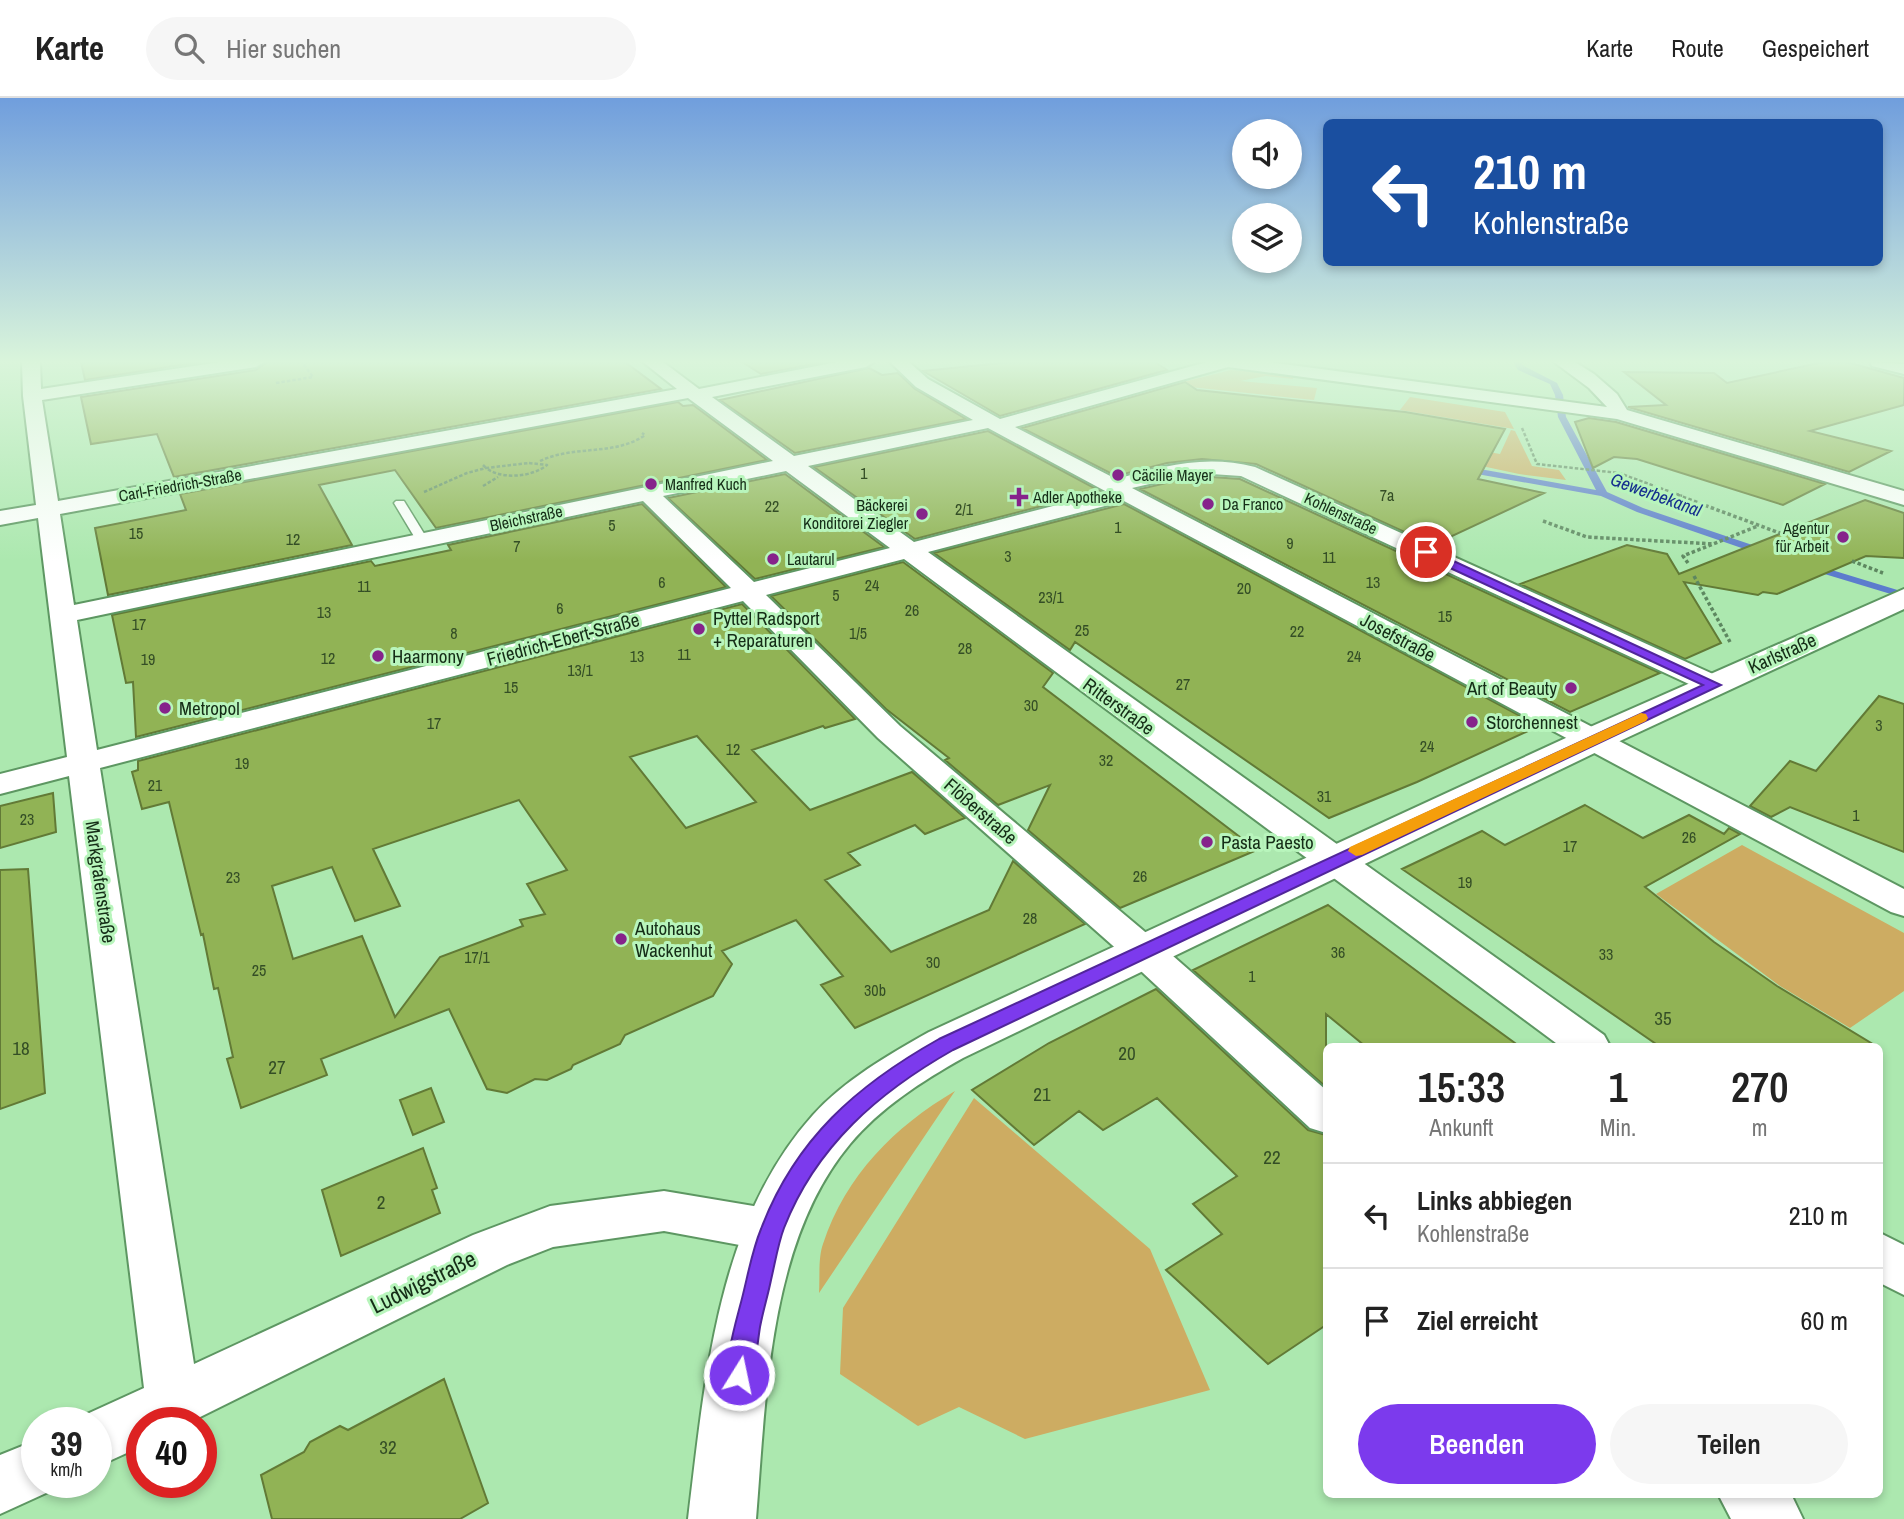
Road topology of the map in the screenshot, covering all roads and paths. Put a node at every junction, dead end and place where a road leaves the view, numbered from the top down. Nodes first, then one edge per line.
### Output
1 (37, 428) edge
2 (497, 428) edge
3 (741, 428) edge
4 (970, 428) edge
5 (1001, 428) edge
6 (1523, 428) edge
7 (1668, 428) edge
8 (642, 433) dead end
9 (539, 461) junction
10 (789, 463) junction
11 (483, 465) dead end
12 (486, 469) junction
13 (499, 476) junction
14 (483, 486) dead end
15 (1120, 490) junction
16 (647, 493) junction
17 (1904, 498) edge
18 (400, 503) joint
19 (48, 509) junction
20 (0, 518) edge
21 (1543, 521) dead end
22 (1759, 526) junction
23 (1785, 535) dead end
24 (422, 540) junction
25 (1714, 544) junction
26 (908, 551) junction
27 (1852, 561) dead end
28 (1688, 563) dead end
29 (1695, 576) dead end
30 (746, 591) junction
31 (1894, 593) edge
32 (63, 615) junction
33 (1746, 670) junction
34 (1714, 685) junction
35 (1594, 739) junction
36 (84, 763) junction
37 (0, 784) edge
38 (1333, 862) junction
39 (1904, 904) edge
40 (1143, 951) junction
41 (1585, 1043) edge
42 (1323, 1113) edge
43 (772, 1230) junction
44 (1883, 1257) edge
45 (1904, 1273) edge
46 (173, 1402) junction
47 (112, 1431) edge
48 (21, 1475) edge
49 (0, 1485) edge
50 (1751, 1498) edge
51 (722, 1519) edge
52 (1774, 1519) edge

1 - 19 street, Markgrafenstraße
2 - 19 street, Carl-Friedrich-Straße
3 - 10 street, Ritterstraße
4 - 10 street, Bleichstraße
5 - 15 street, Josefstraße
6 - 22 path
7 - 17 street
8 - 9 path
9 - 12 path
9 - 13 path
10 - 16 street, Bleichstraße
10 - 26 street, Ritterstraße
11 - 12 path
12 - 13 path
12 - 18 path
13 - 14 path
15 - 26 street, Friedrich-Ebert-Straße
15 - 34 street, Kohlenstraße
15 - 35 street, Josefstraße
16 - 24 street, Bleichstraße
16 - 30 street, Flößerstraße
18 - 24 lane
19 - 20 street, Carl-Friedrich-Straße
19 - 32 street, Markgrafenstraße
21 - 25 path
22 - 23 path
22 - 25 path
24 - 32 street, Bleichstraße
25 - 28 path
26 - 30 street, Friedrich-Ebert-Straße
26 - 38 street, Ritterstraße
27 - 31 path
29 - 33 path
30 - 36 street, Friedrich-Ebert-Straße
30 - 40 street, Flößerstraße
31 - 33 street, Karlstraße
32 - 36 street, Markgrafenstraße
33 - 34 street, Karlstraße
34 - 35 street, Karlstraße
35 - 38 street, Karlstraße
35 - 39 street, Josefstraße
36 - 37 street, Friedrich-Ebert-Straße
36 - 46 street, Markgrafenstraße
38 - 40 street, Karlstraße
38 - 41 street, Ritterstraße
40 - 42 street, Flößerstraße
40 - 43 street, Karlstraße
43 - 46 street, Ludwigstraße
43 - 51 street, Karlstraße
44 - 45 street
46 - 47 street, Ludwigstraße
48 - 49 street
50 - 52 street

